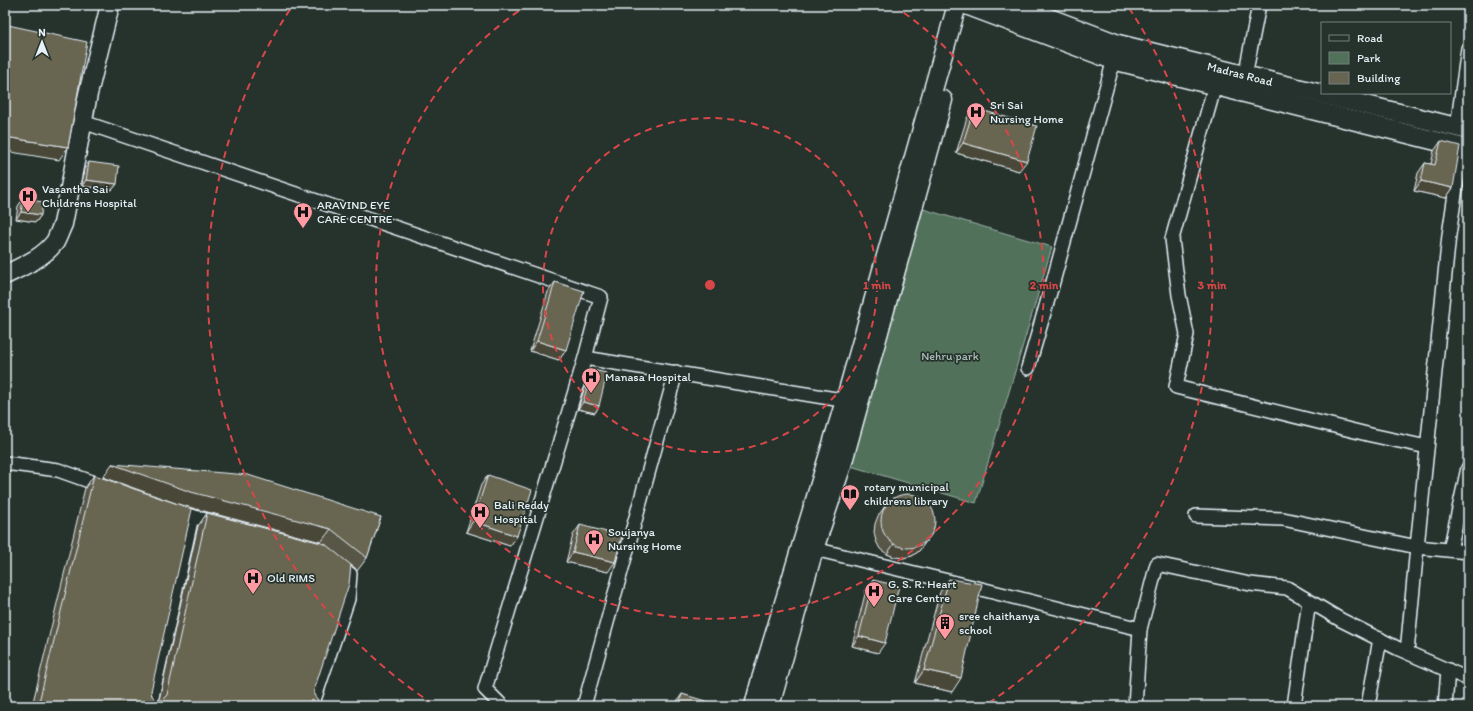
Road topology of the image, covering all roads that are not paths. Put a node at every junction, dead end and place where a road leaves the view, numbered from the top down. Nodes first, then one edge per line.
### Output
1 (110, 5) edge
2 (965, 5) edge
3 (1015, 5) edge
4 (1259, 5) edge
5 (1468, 48) edge
6 (1116, 52) junction
7 (1245, 76) junction
8 (1215, 85) junction
9 (83, 122) junction
10 (1463, 129) edge
11 (1465, 148) edge
12 (5, 274) edge
13 (585, 358) junction
14 (1028, 368) dead end
15 (676, 372) junction
16 (852, 402) junction
17 (1427, 447) junction
18 (5, 462) edge
19 (1468, 468) edge
20 (115, 490) edge
21 (165, 508) edge
22 (192, 516) junction
23 (1196, 516) dead end
24 (230, 526) edge
25 (1417, 546) junction
26 (808, 548) junction
27 (1450, 550) junction
28 (1468, 552) edge
29 (338, 565) edge
30 (1310, 601) junction
31 (1140, 629) junction
32 (1380, 639) junction
33 (1407, 652) junction
34 (1448, 670) junction
35 (1468, 679) edge
36 (150, 706) edge
37 (312, 706) edge
38 (502, 706) edge
39 (584, 706) edge
40 (754, 706) edge
41 (770, 706) edge
42 (1135, 706) edge
43 (1294, 706) edge
44 (1368, 706) edge
45 (1445, 706) edge

1 - 9 main road
2 - 6 main road
2 - 16 main road
3 - 6 main road, Madras Road
4 - 7 street
5 - 10 street
6 - 7 main road, Madras Road
6 - 8 main road
6 - 14 street
7 - 10 main road, Madras Road
8 - 11 main road
8 - 17 street
9 - 12 main road
9 - 13 street
11 - 17 street
13 - 15 street
13 - 38 street
15 - 16 street
15 - 39 street
16 - 26 main road
17 - 25 street
18 - 20 street
19 - 27 street
21 - 22 street
22 - 24 street
22 - 36 street
23 - 25 street
25 - 27 street
25 - 33 street
26 - 31 street
26 - 40 main road
26 - 41 main road
27 - 28 street
29 - 37 street
30 - 31 street
30 - 32 street
30 - 43 street
31 - 42 street
32 - 33 street
32 - 44 street
33 - 34 street
34 - 35 street
34 - 45 street

